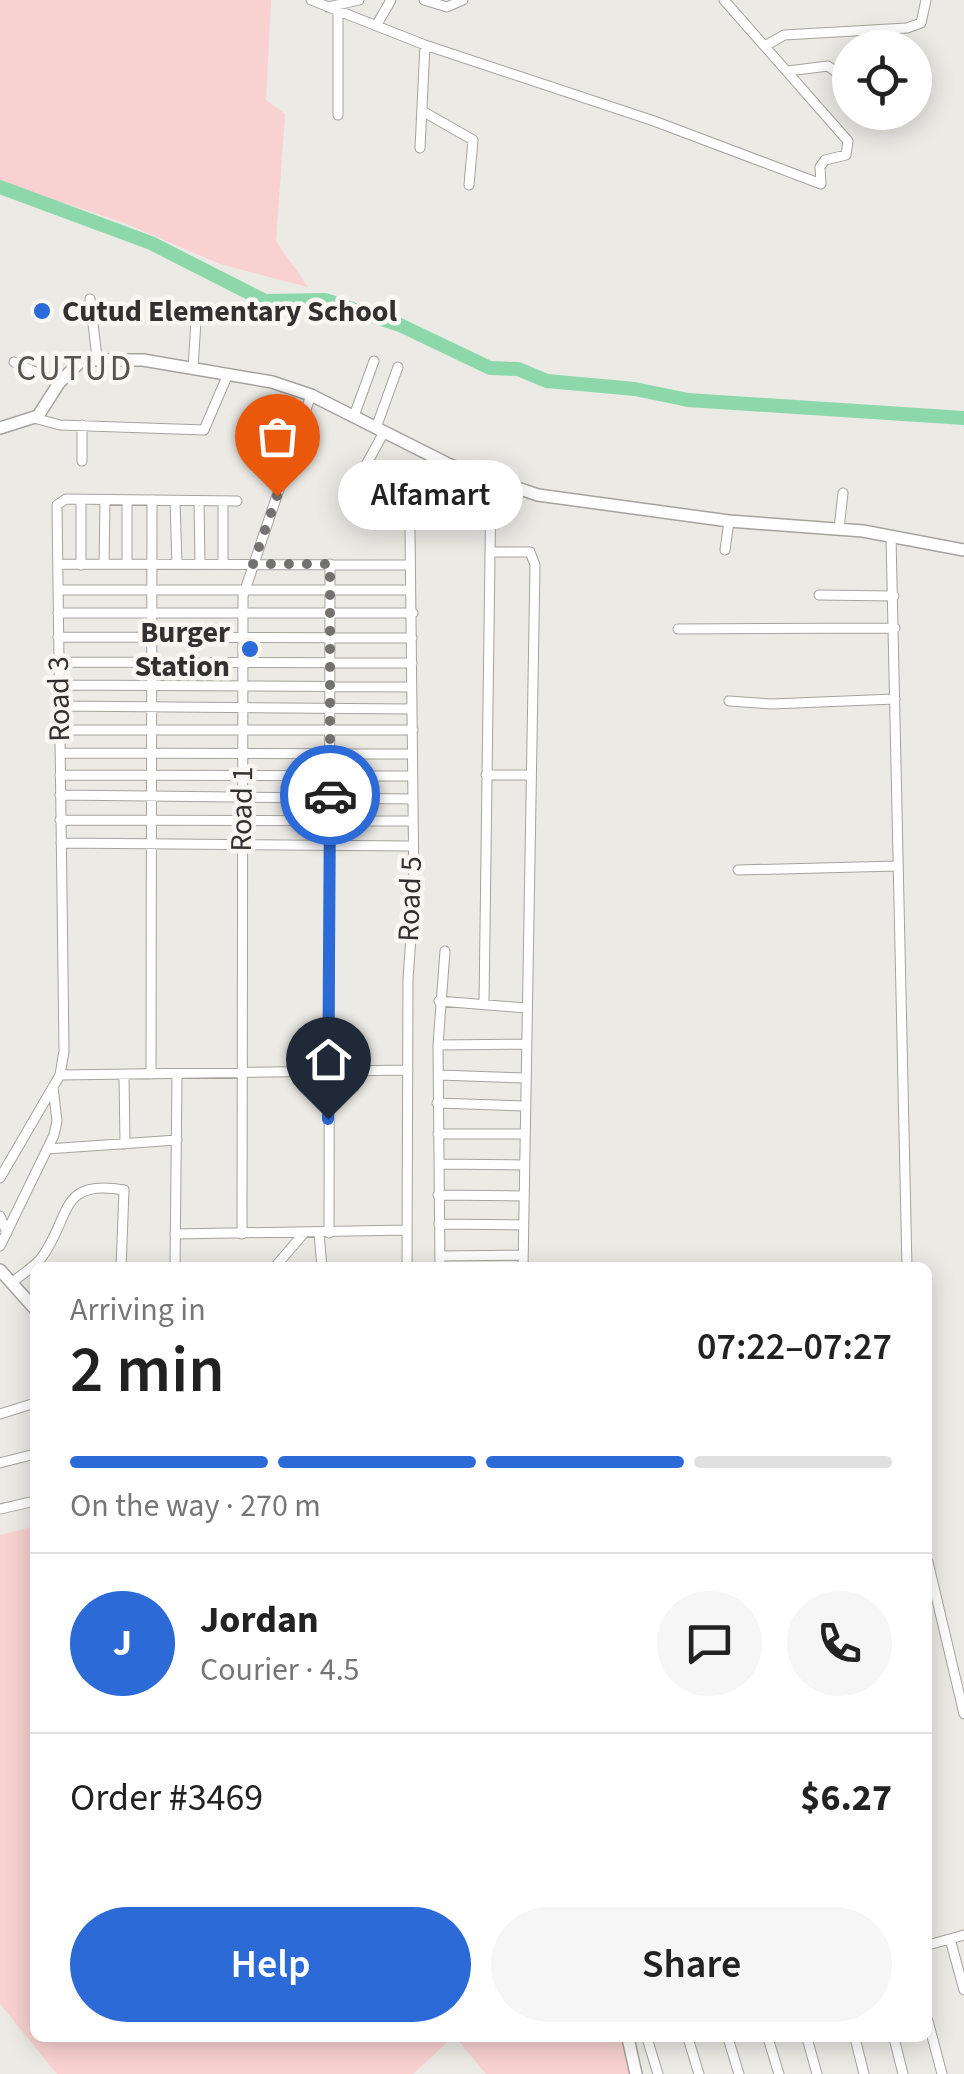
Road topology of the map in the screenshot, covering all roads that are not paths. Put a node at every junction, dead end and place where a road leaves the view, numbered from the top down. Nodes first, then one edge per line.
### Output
1 (312, 0) edge
2 (359, 0) edge
3 (391, 0) edge
4 (424, 0) edge
5 (462, 0) edge
6 (724, 0) edge
7 (926, 0) edge
8 (333, 9) junction
9 (376, 26) junction
10 (425, 45) junction
11 (765, 46) junction
12 (832, 69) edge
13 (788, 71) junction
14 (424, 112) junction
15 (338, 115) dead end
16 (420, 148) dead end
17 (469, 185) dead end
18 (90, 299) dead end
19 (196, 322) dead end
20 (97, 357) junction
21 (374, 361) dead end
22 (14, 362) dead end
23 (398, 366) dead end
24 (194, 368) junction
25 (228, 374) junction
26 (58, 383) junction
27 (310, 395) junction
28 (354, 416) junction
29 (34, 418) junction
30 (82, 425) junction
31 (143, 426) junction
32 (0, 428) edge
33 (380, 430) junction
34 (142, 439) dead end
35 (82, 461) dead end
36 (361, 474) dead end
37 (491, 481) junction
38 (843, 494) dead end
39 (81, 500) junction
40 (152, 500) junction
41 (105, 501) junction
42 (127, 501) junction
43 (199, 501) junction
44 (222, 501) junction
45 (237, 501) dead end
46 (175, 502) junction
47 (728, 521) junction
48 (839, 529) junction
49 (410, 530) dead end
50 (891, 536) junction
51 (725, 550) dead end
52 (964, 550) edge
53 (490, 552) junction
54 (200, 563) junction
55 (58, 564) junction
56 (81, 564) junction
57 (104, 564) junction
58 (127, 564) junction
59 (152, 564) junction
60 (177, 564) junction
61 (223, 564) junction
62 (253, 564) junction
63 (330, 564) junction
64 (409, 565) junction
65 (246, 589) junction
66 (329, 589) junction
67 (58, 590) junction
68 (151, 590) junction
69 (410, 590) junction
70 (819, 595) dead end
71 (894, 596) junction
72 (58, 612) junction
73 (243, 612) junction
74 (329, 612) junction
75 (413, 613) junction
76 (150, 614) junction
77 (895, 628) junction
78 (678, 630) dead end
79 (58, 637) junction
80 (242, 637) junction
81 (150, 638) junction
82 (412, 638) junction
83 (328, 639) junction
84 (58, 662) junction
85 (330, 662) junction
86 (412, 662) junction
87 (150, 663) junction
88 (242, 664) junction
89 (150, 685) junction
90 (242, 685) junction
91 (330, 685) junction
92 (59, 686) junction
93 (411, 686) junction
94 (895, 699) junction
95 (729, 701) dead end
96 (59, 706) junction
97 (150, 708) junction
98 (330, 708) junction
99 (243, 709) junction
100 (411, 709) junction
101 (60, 730) junction
102 (243, 730) junction
103 (330, 730) junction
104 (413, 730) junction
105 (150, 731) junction
106 (330, 752) junction
107 (61, 753) junction
108 (243, 753) junction
109 (149, 754) junction
110 (412, 754) junction
111 (60, 775) junction
112 (148, 775) junction
113 (486, 775) junction
114 (528, 775) junction
115 (330, 776) junction
116 (410, 776) junction
117 (242, 777) junction
118 (60, 795) junction
119 (149, 797) junction
120 (242, 800) junction
121 (330, 800) junction
122 (412, 800) junction
123 (60, 820) junction
124 (242, 820) junction
125 (148, 821) junction
126 (411, 821) junction
127 (331, 822) junction
128 (60, 843) junction
129 (148, 844) junction
130 (242, 844) junction
131 (411, 846) junction
132 (330, 848) junction
133 (897, 866) junction
134 (738, 870) dead end
135 (445, 950) dead end
136 (439, 1001) junction
137 (484, 1003) junction
138 (526, 1008) junction
139 (526, 1044) junction
140 (438, 1045) junction
141 (329, 1070) junction
142 (408, 1070) junction
143 (241, 1072) junction
144 (150, 1074) junction
145 (177, 1074) junction
146 (439, 1074) junction
147 (60, 1075) junction
148 (124, 1075) junction
149 (525, 1078) junction
150 (53, 1087) junction
151 (438, 1103) junction
152 (525, 1106) junction
153 (438, 1134) junction
154 (524, 1134) junction
155 (177, 1140) junction
156 (125, 1144) junction
157 (47, 1149) junction
158 (438, 1164) junction
159 (523, 1164) junction
160 (0, 1178) edge
161 (438, 1194) junction
162 (523, 1196) junction
163 (0, 1216) edge
164 (439, 1224) junction
165 (523, 1225) junction
166 (407, 1230) junction
167 (324, 1232) junction
168 (7, 1233) junction
169 (304, 1233) junction
170 (175, 1234) junction
171 (242, 1234) junction
172 (0, 1246) edge
173 (440, 1256) junction
174 (523, 1256) junction
175 (43, 1262) edge
176 (122, 1262) edge
177 (176, 1262) edge
178 (279, 1262) edge
179 (322, 1262) edge
180 (407, 1262) edge
181 (440, 1262) edge
182 (523, 1262) edge
183 (907, 1262) edge
184 (0, 1270) edge
185 (30, 1272) edge
186 (12, 1283) junction
187 (30, 1304) edge
188 (30, 1405) edge
189 (0, 1414) edge
190 (30, 1455) edge
191 (0, 1462) edge
192 (30, 1502) edge
193 (0, 1509) edge
194 (932, 1579) edge
195 (964, 1714) edge
196 (964, 1935) edge
197 (950, 1938) junction
198 (932, 1944) edge
199 (964, 1990) edge
200 (932, 2036) edge
201 (629, 2042) edge
202 (648, 2042) edge
203 (689, 2042) edge
204 (729, 2042) edge
205 (769, 2042) edge
206 (808, 2042) edge
207 (857, 2042) edge
208 (895, 2042) edge
209 (636, 2074) edge
210 (658, 2074) edge
211 (698, 2074) edge
212 (738, 2074) edge
213 (779, 2074) edge
214 (817, 2074) edge
215 (864, 2074) edge
216 (903, 2074) edge
217 (942, 2074) edge

1 - 8 street
2 - 8 street
3 - 9 street
4 - 5 street
6 - 11 street
7 - 11 street
8 - 9 street
8 - 15 street
9 - 10 street
10 - 13 street
10 - 14 street
11 - 13 street
12 - 13 street
14 - 16 street
14 - 17 street
18 - 20 street
19 - 24 street
20 - 24 street
20 - 26 street
21 - 28 street
22 - 26 street
23 - 33 street
24 - 25 street
25 - 27 street
25 - 31 street
26 - 29 street
27 - 28 street
27 - 62 street, Road 1
28 - 33 street
29 - 30 street
29 - 32 street
30 - 31 street
30 - 35 street
31 - 34 street
33 - 36 street
33 - 37 street
37 - 47 street
37 - 53 street
38 - 48 street
39 - 41 street
39 - 55 street, Road 3
39 - 56 street
40 - 42 street
40 - 46 street
40 - 59 street
41 - 42 street
41 - 57 street
42 - 58 street
43 - 44 street
43 - 46 street
43 - 54 street
44 - 45 street
44 - 61 street
46 - 60 street
47 - 48 street
47 - 51 street
48 - 50 street
49 - 64 street, Road 5
50 - 52 street
50 - 71 street
53 - 113 street
53 - 114 street
54 - 60 street
54 - 61 street
55 - 56 street
55 - 67 street, Road 3
56 - 57 street
57 - 58 street
58 - 59 street
59 - 60 street
59 - 68 street
61 - 62 street
62 - 63 street
62 - 65 street, Road 1
63 - 64 street
63 - 66 street
64 - 69 street, Road 5
65 - 66 street
65 - 68 street
65 - 73 street, Road 1
66 - 69 street
66 - 74 street
67 - 68 street
67 - 72 street, Road 3
68 - 76 street
69 - 75 street, Road 5
70 - 71 street
71 - 77 street
72 - 76 street
72 - 79 street, Road 3
73 - 74 street
73 - 76 street
73 - 80 street, Road 1
74 - 75 street
74 - 83 street
75 - 82 street, Road 5
76 - 81 street
77 - 78 street
77 - 94 street
79 - 81 street
79 - 84 street, Road 3
80 - 81 street
80 - 83 street
80 - 88 street, Road 1
81 - 87 street
82 - 83 street
82 - 86 street, Road 5
83 - 85 street
84 - 87 street
84 - 92 street, Road 3
85 - 86 street
85 - 88 street
85 - 91 street
86 - 93 street, Road 5
87 - 88 street
87 - 89 street
88 - 90 street, Road 1
89 - 90 street
89 - 92 street
89 - 97 street
90 - 91 street
90 - 99 street, Road 1
91 - 93 street
91 - 98 street
92 - 96 street, Road 3
93 - 100 street, Road 5
94 - 95 street
94 - 133 street
96 - 97 street
96 - 101 street, Road 3
97 - 99 street
97 - 105 street
98 - 99 street
98 - 100 street
98 - 103 street
99 - 102 street, Road 1
100 - 104 street, Road 5
101 - 105 street
101 - 107 street, Road 3
102 - 103 street
102 - 105 street
102 - 108 street, Road 1
103 - 104 street
103 - 106 street
104 - 110 street, Road 5
105 - 109 street
106 - 108 street
106 - 110 street
106 - 115 street
107 - 109 street
107 - 111 street, Road 3
108 - 109 street
108 - 117 street, Road 1
109 - 112 street
110 - 116 street, Road 5
111 - 112 street
111 - 118 street, Road 3
112 - 117 street
112 - 119 street
113 - 114 street
113 - 137 street
114 - 138 street
115 - 116 street
115 - 117 street
115 - 121 street
116 - 122 street, Road 5
117 - 120 street, Road 1
118 - 119 street
118 - 123 street, Road 3
119 - 120 street
119 - 125 street
120 - 121 street
120 - 124 street, Road 1
121 - 122 street
121 - 127 street
122 - 126 street, Road 5
123 - 125 street
123 - 128 street, Road 3
124 - 125 street
124 - 127 street
124 - 130 street, Road 1
125 - 129 street
126 - 127 street
126 - 131 street, Road 5
127 - 132 street
128 - 129 street
128 - 147 street, Road 3
129 - 130 street
129 - 144 street
130 - 132 street
130 - 143 street, Road 1
131 - 132 street
131 - 142 street, Road 5
132 - 141 street
133 - 134 street
133 - 183 street
135 - 136 street
136 - 137 street
136 - 140 street
137 - 138 street
138 - 139 street
139 - 140 street
139 - 149 street
140 - 146 street
141 - 142 street
141 - 143 street
141 - 167 street
142 - 166 street, Road 5
143 - 145 street
143 - 171 street, Road 1
144 - 145 street
144 - 148 street
145 - 155 street
146 - 149 street
146 - 151 street
147 - 148 street
147 - 150 street
148 - 156 street
149 - 152 street
150 - 157 street
150 - 160 street
151 - 152 street
151 - 153 street
152 - 154 street
153 - 154 street
153 - 158 street
154 - 159 street
155 - 156 street
155 - 170 street
156 - 157 street
157 - 168 street
158 - 159 street
158 - 161 street
159 - 162 street
161 - 162 street
161 - 164 street
162 - 165 street
163 - 168 street
164 - 165 street
164 - 173 street
165 - 174 street
166 - 167 street
166 - 180 street, Road 5
167 - 169 street
167 - 179 street
168 - 172 street
169 - 171 street
169 - 178 street
170 - 171 street
170 - 177 street
173 - 174 street
173 - 181 street
174 - 182 street
175 - 176 street
184 - 186 street
185 - 186 street
186 - 187 street
188 - 189 street
190 - 191 street
192 - 193 street
194 - 195 street
196 - 197 street
197 - 198 street
197 - 199 street
200 - 217 street
201 - 209 street
202 - 210 street
203 - 211 street
204 - 212 street
205 - 213 street
206 - 214 street
207 - 215 street
208 - 216 street

